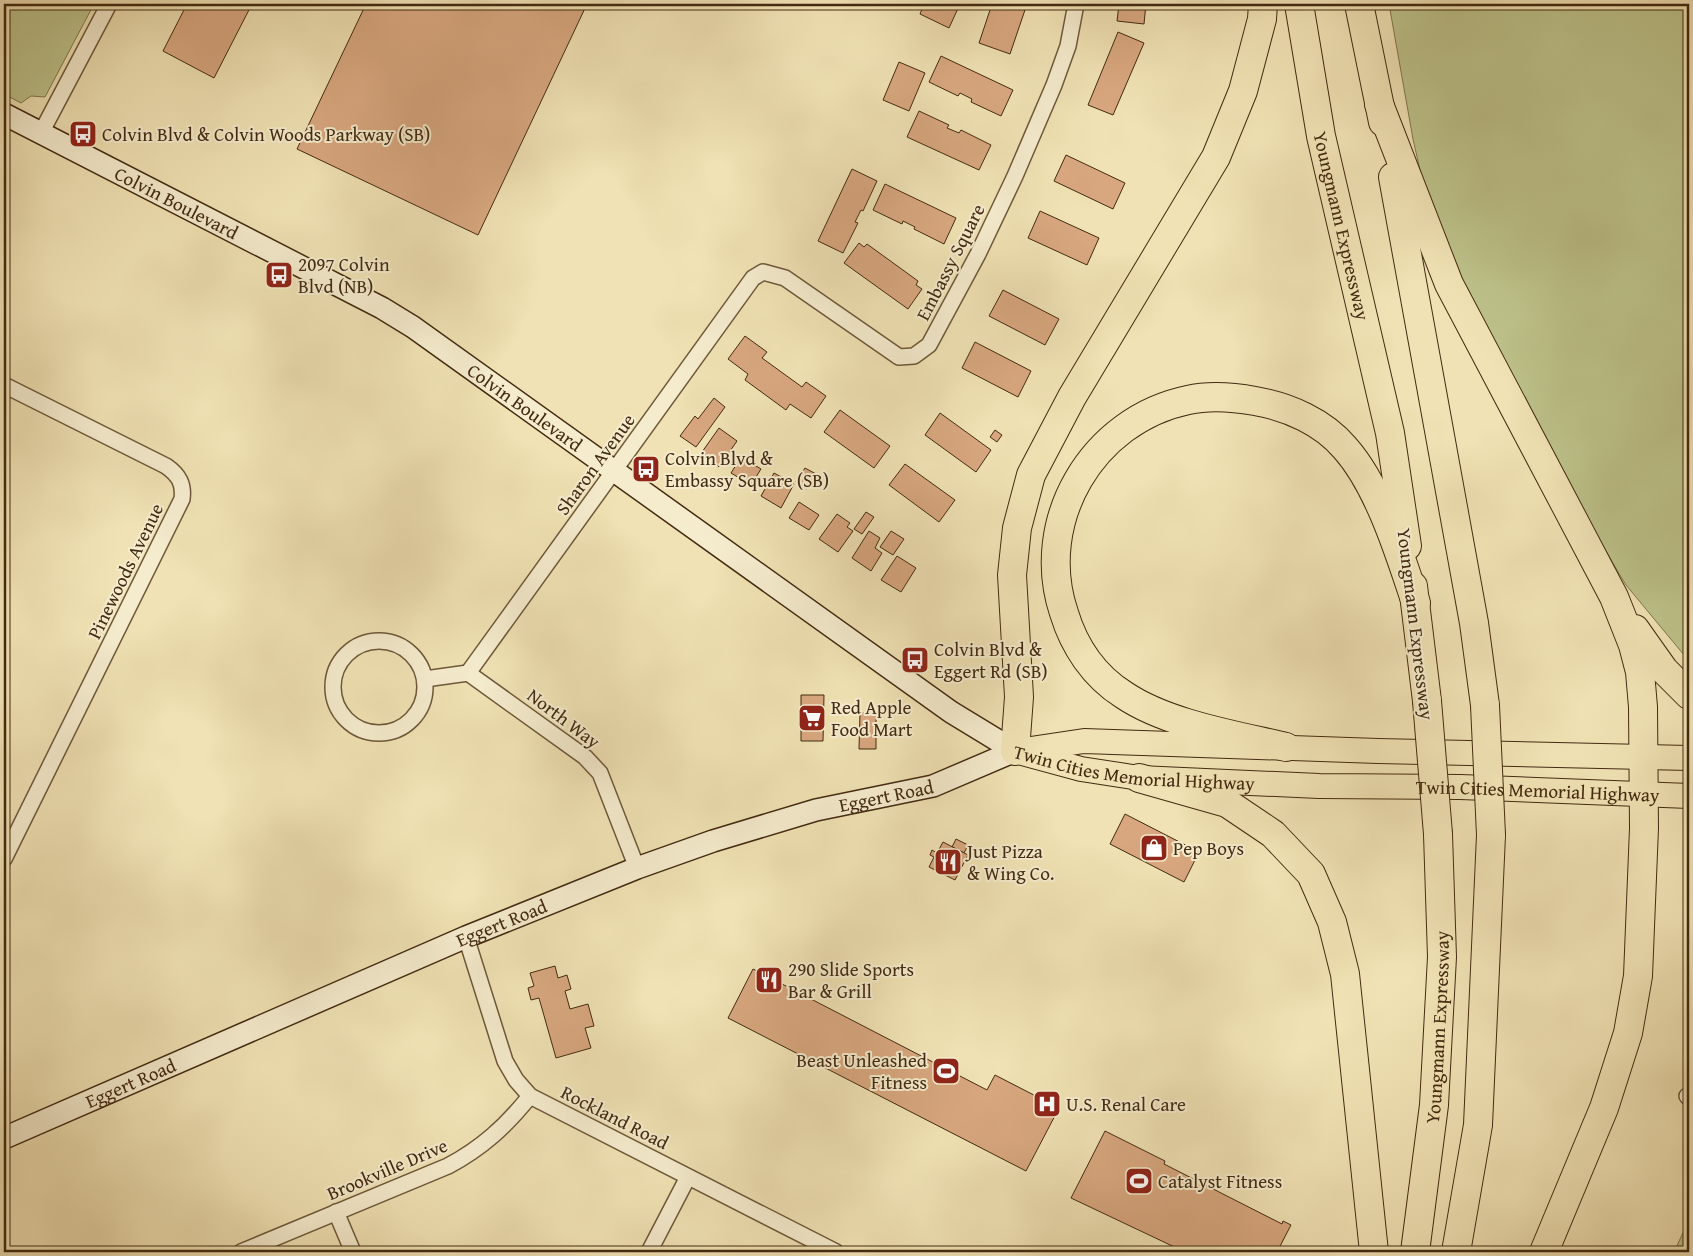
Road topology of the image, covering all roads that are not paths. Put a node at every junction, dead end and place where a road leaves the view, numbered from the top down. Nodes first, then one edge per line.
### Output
1 (109, 4) edge
2 (1076, 4) edge
3 (1263, 4) edge
4 (1298, 4) edge
5 (1359, 4) edge
6 (1380, 104) junction
7 (4, 114) edge
8 (42, 133) junction
9 (753, 278) joint
10 (4, 385) edge
11 (614, 471) junction
12 (1614, 597) junction
13 (1416, 603) junction
14 (468, 673) junction
15 (425, 679) junction
16 (1689, 695) edge
17 (1286, 747) junction
18 (1015, 751) junction
19 (1642, 757) junction
20 (1689, 758) edge
21 (1139, 778) junction
22 (1644, 796) junction
23 (1689, 796) edge
24 (4, 859) edge
25 (637, 868) junction
26 (466, 937) junction
27 (530, 1096) junction
28 (4, 1138) edge
29 (688, 1177) junction
30 (336, 1212) junction
31 (241, 1252) edge
32 (353, 1252) edge
33 (649, 1252) edge
34 (836, 1252) edge
35 (1374, 1252) edge
36 (1415, 1252) edge
37 (1456, 1252) edge
38 (1544, 1252) edge

1 - 8 street
2 - 9 street, Embassy Square
3 - 18 highway
4 - 13 highway, Youngmann Expressway
5 - 6 highway
6 - 12 highway
6 - 37 highway, bridge
7 - 8 street, Colvin Boulevard
8 - 11 street, Colvin Boulevard
9 - 11 street, Sharon Avenue
10 - 24 street, Pinewoods Avenue
11 - 14 street, Sharon Avenue
11 - 18 street, Colvin Boulevard
12 - 16 highway
12 - 19 highway
13 - 17 highway
13 - 36 highway, Youngmann Expressway, bridge
14 - 15 street
14 - 25 street, North Way
15 - 15 street
17 - 18 main road, Twin Cities Memorial Highway
17 - 19 main road, Twin Cities Memorial Highway
18 - 21 main road, Twin Cities Memorial Highway
18 - 25 street, Eggert Road
19 - 20 main road, Twin Cities Memorial Highway
19 - 22 highway
21 - 22 main road, Twin Cities Memorial Highway
21 - 35 highway
22 - 23 main road, Twin Cities Memorial Highway
22 - 38 highway
25 - 26 street, Eggert Road
26 - 27 street, Rockland Road
26 - 28 street, Eggert Road
27 - 29 street, Rockland Road
27 - 30 street, Brookville Drive
29 - 33 street
29 - 34 street, Rockland Road
30 - 31 street, Brookville Drive
30 - 32 street

